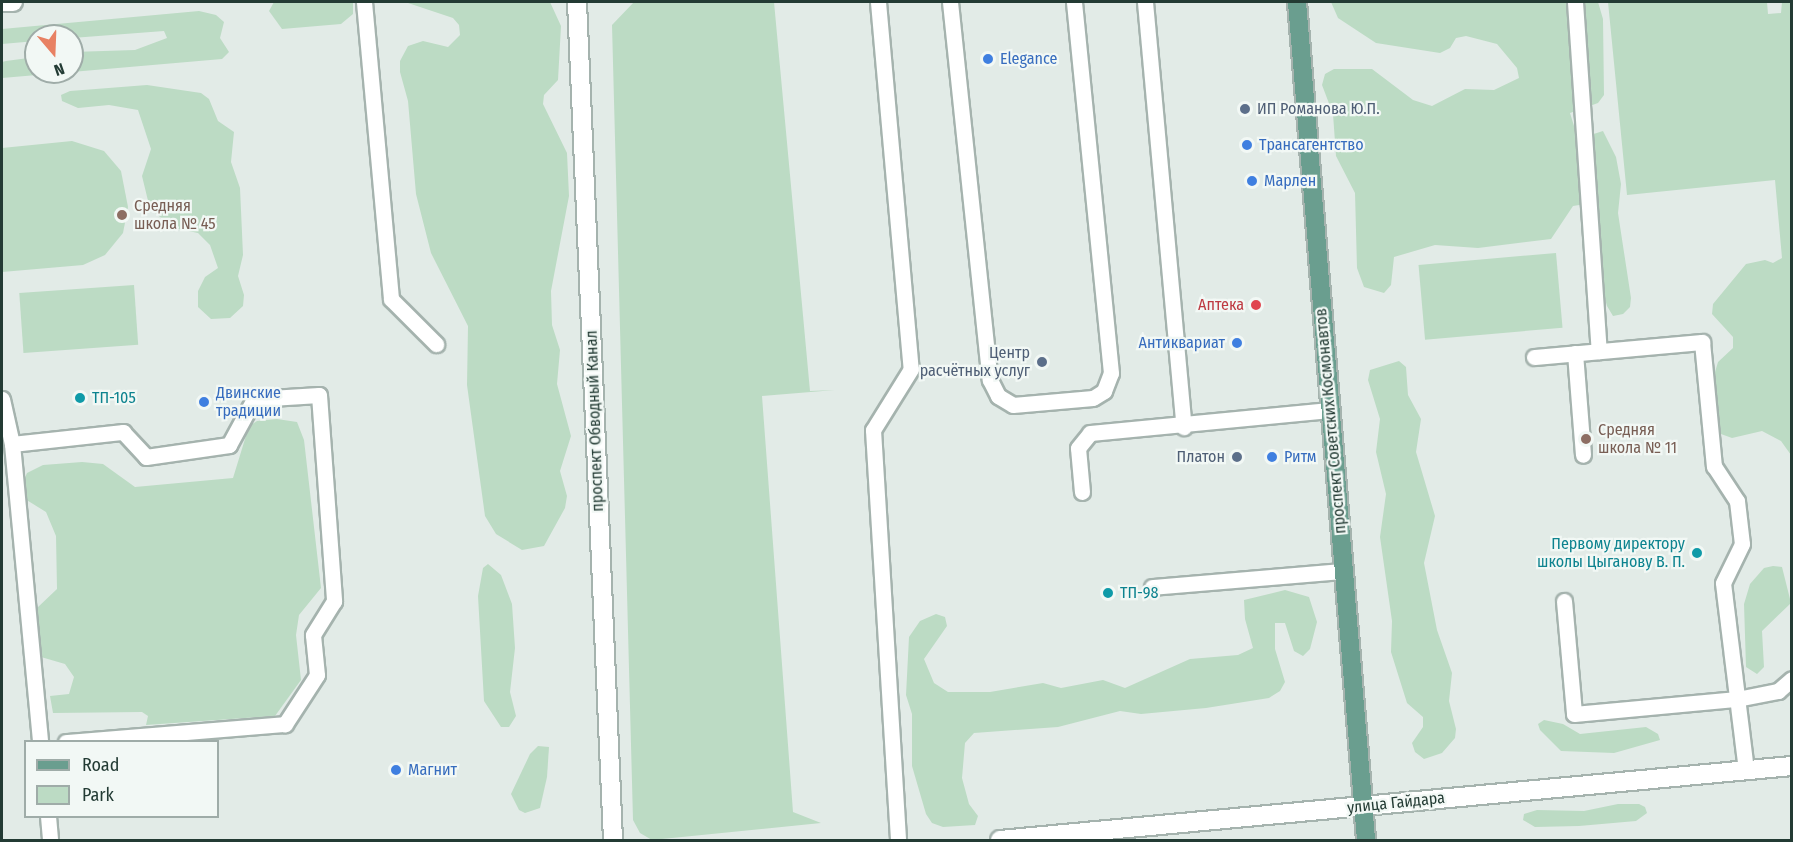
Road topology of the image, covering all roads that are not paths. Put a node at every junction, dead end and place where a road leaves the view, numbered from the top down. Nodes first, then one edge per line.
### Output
1 (13, 2) edge
2 (364, 2) edge
3 (577, 2) edge
4 (878, 2) edge
5 (950, 2) edge
6 (1074, 2) edge
7 (1145, 2) edge
8 (1297, 2) edge
9 (1575, 2) edge
10 (2, 3) edge
11 (436, 344) dead end
12 (1599, 351) junction
13 (1575, 353) junction
14 (1534, 357) dead end
15 (2, 399) edge
16 (1330, 410) junction
17 (1184, 427) junction
18 (12, 444) junction
19 (1583, 455) dead end
20 (1082, 492) dead end
21 (1344, 571) junction
22 (1152, 587) dead end
23 (1564, 601) dead end
24 (1791, 679) edge
25 (1737, 699) junction
26 (40, 740) edge
27 (79, 740) edge
28 (1791, 766) edge
29 (1746, 771) junction
30 (1363, 806) junction
31 (48, 818) edge
32 (50, 840) edge
33 (613, 840) edge
34 (898, 840) edge
35 (1000, 840) edge
36 (1366, 840) edge

1 - 10 main road
2 - 11 lane
3 - 33 main road, проспект Обводный Канал
4 - 34 lane
5 - 6 lane
7 - 17 lane
8 - 16 main road, проспект Советских Космонавтов
9 - 12 lane
12 - 13 lane
12 - 25 lane
13 - 14 lane
13 - 19 lane
15 - 18 lane
16 - 17 lane
16 - 21 main road, проспект Советских Космонавтов
17 - 20 lane
18 - 26 lane
18 - 27 lane
21 - 22 lane
21 - 30 main road, проспект Советских Космонавтов
23 - 25 lane
24 - 25 lane
25 - 29 lane
28 - 29 main road, улица Гайдара
29 - 30 main road, улица Гайдара
30 - 35 main road, улица Гайдара
30 - 36 main road, проспект Советских Космонавтов
31 - 32 lane

